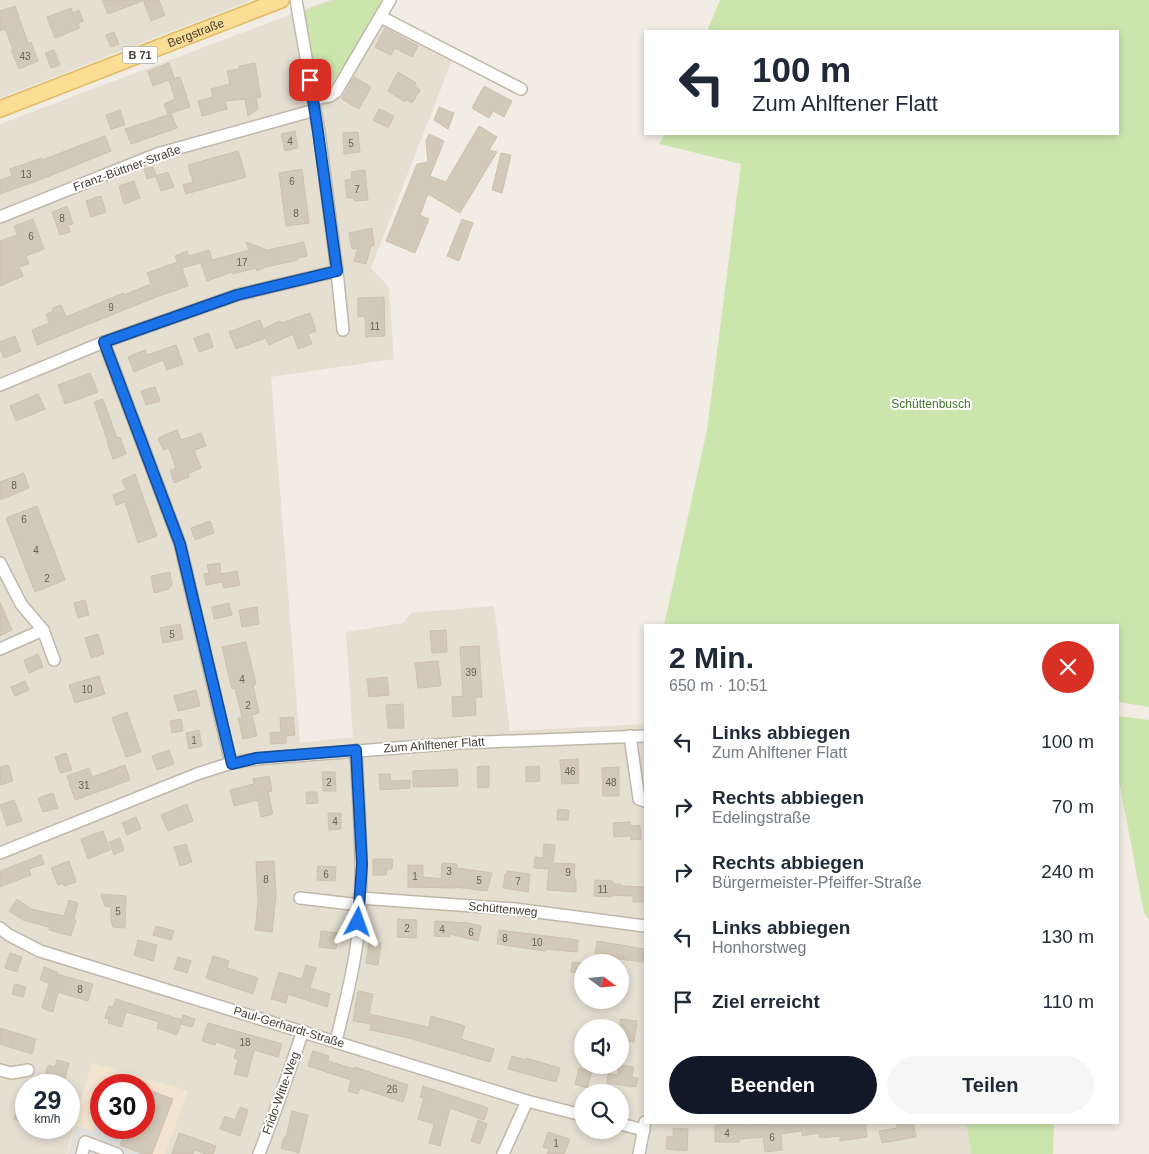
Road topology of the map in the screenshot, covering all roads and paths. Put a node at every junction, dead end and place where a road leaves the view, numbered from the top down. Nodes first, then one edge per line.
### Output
1 (281, 0) edge
2 (296, 0) edge
3 (390, 0) edge
4 (382, 17) junction
5 (521, 90) dead end
6 (314, 105) junction
7 (0, 109) edge
8 (0, 217) edge
9 (337, 271) junction
10 (343, 330) dead end
11 (104, 342) junction
12 (0, 385) edge
13 (0, 563) edge
14 (43, 630) junction
15 (0, 649) edge
16 (54, 660) dead end
17 (630, 736) junction
18 (644, 736) edge
19 (356, 750) junction
20 (232, 764) junction
21 (644, 801) edge
22 (0, 853) edge
23 (300, 898) dead end
24 (360, 901) junction
25 (644, 926) edge
26 (0, 928) edge
27 (303, 1031) junction
28 (336, 1041) junction
29 (0, 1070) edge
30 (28, 1070) dead end
31 (527, 1101) junction
32 (574, 1113) edge
33 (629, 1125) edge
34 (645, 1126) edge
35 (82, 1154) edge
36 (117, 1154) edge
37 (259, 1154) edge
38 (502, 1154) edge
39 (639, 1154) edge

1 - 7 main road, Bergstraße / B 71
2 - 6 street
3 - 4 street, Franz-Büttner-Straße
4 - 5 street
4 - 6 street, Franz-Büttner-Straße
6 - 8 street, Franz-Büttner-Straße
6 - 9 street
9 - 10 street
9 - 11 street
11 - 12 street
11 - 20 street
13 - 14 street
14 - 15 street
14 - 16 street
17 - 18 street, Zum Ahlftener Flatt
17 - 19 street, Zum Ahlftener Flatt
17 - 21 street
19 - 20 street, Zum Ahlftener Flatt
19 - 24 street
20 - 22 street, Zum Ahlftener Flatt
23 - 24 street, Schüttenweg
24 - 25 street, Schüttenweg
24 - 28 street
26 - 27 street, Paul-Gerhardt-Straße
27 - 28 street, Paul-Gerhardt-Straße
27 - 37 street, Frido-Witte-Weg
28 - 31 street, Paul-Gerhardt-Straße
29 - 30 street
31 - 32 street, Paul-Gerhardt-Straße
31 - 38 street
33 - 34 street
34 - 39 street
35 - 36 street

